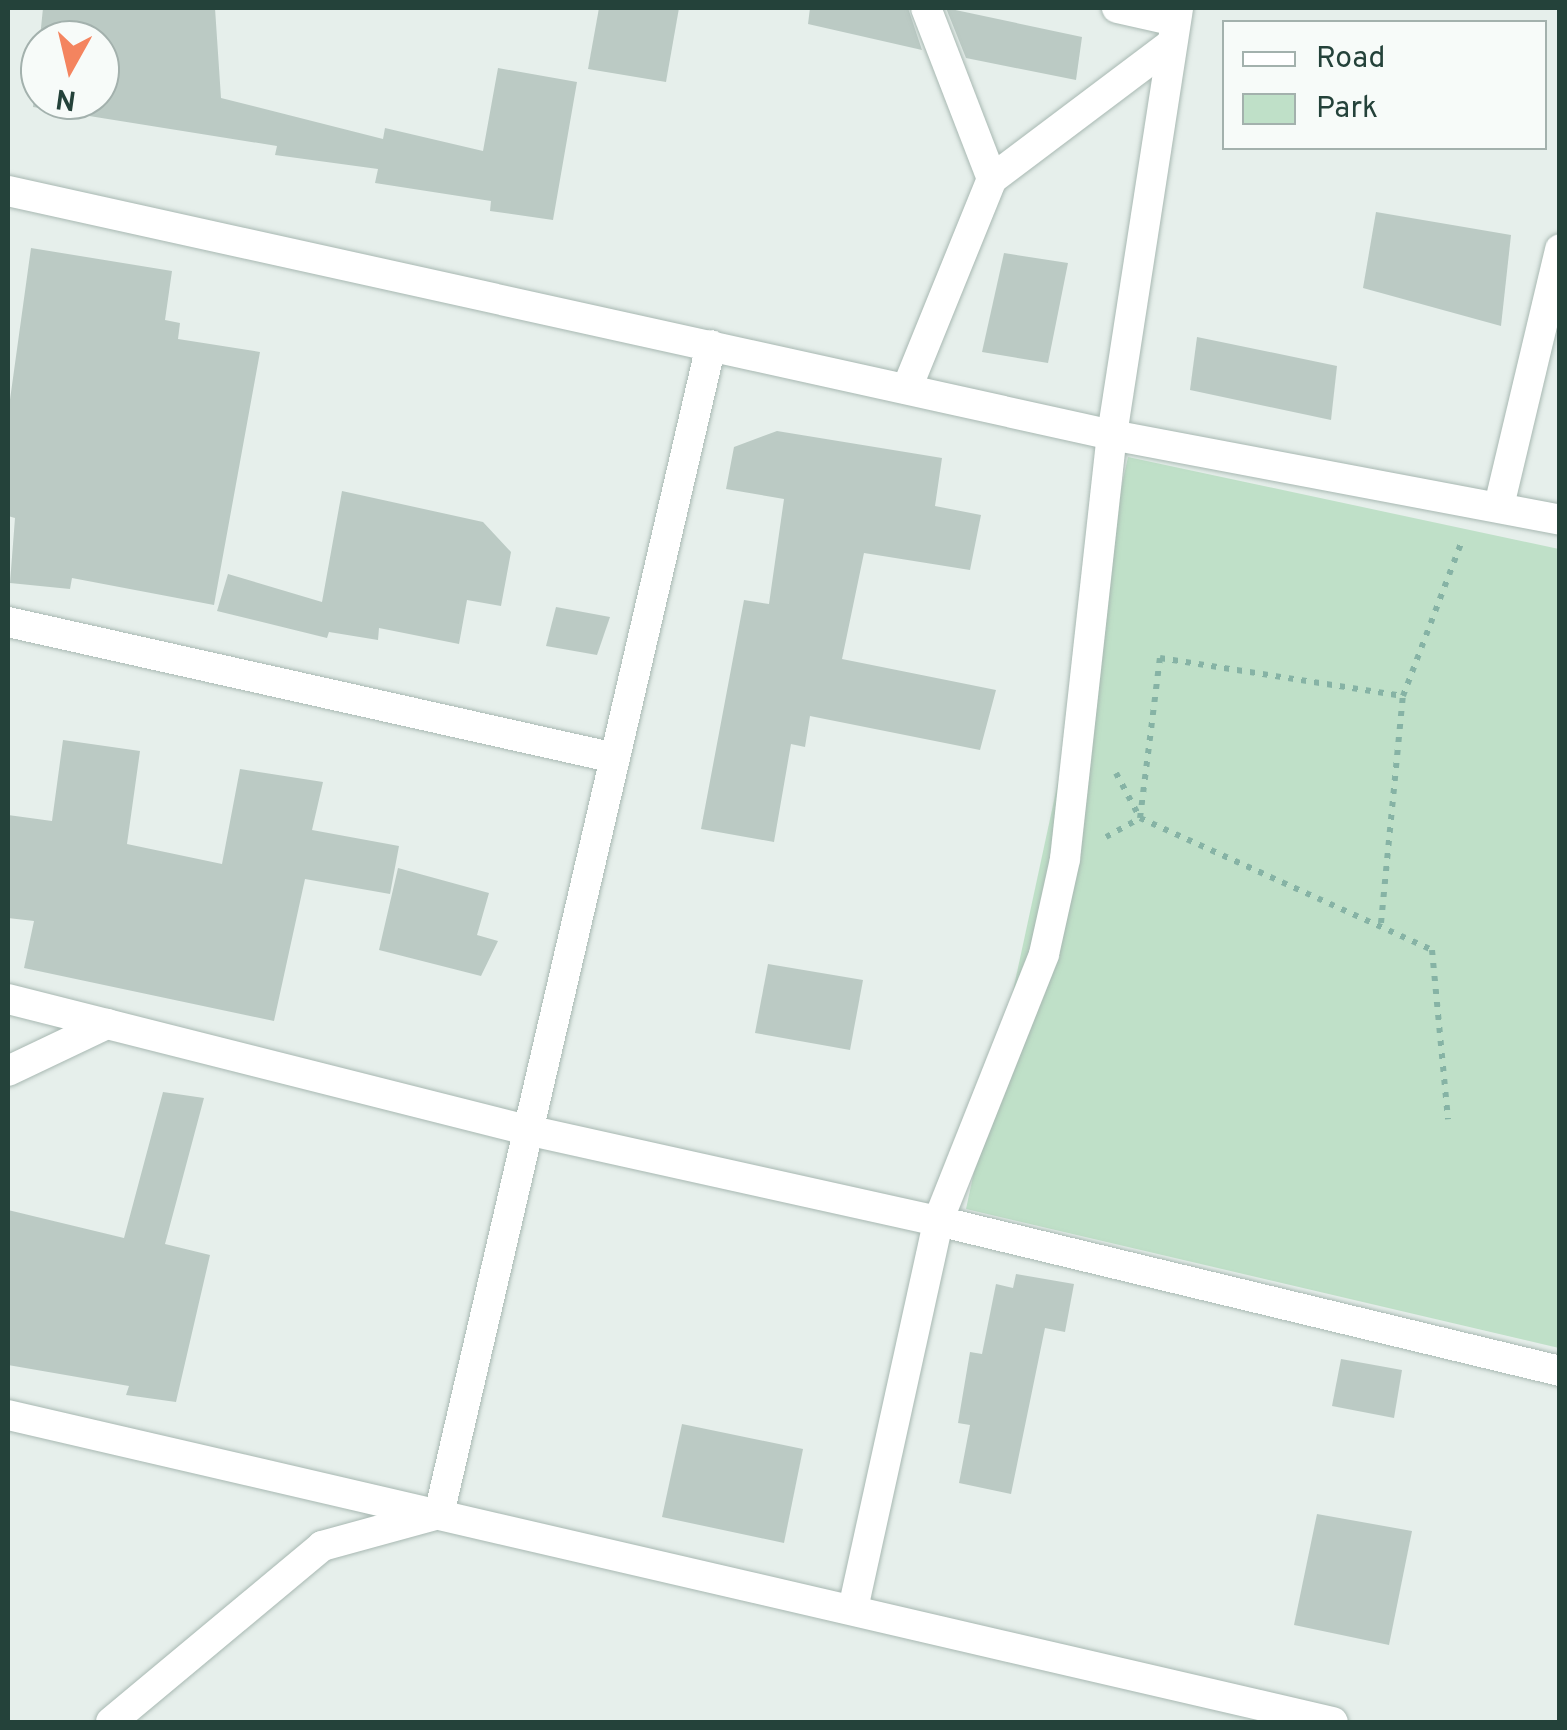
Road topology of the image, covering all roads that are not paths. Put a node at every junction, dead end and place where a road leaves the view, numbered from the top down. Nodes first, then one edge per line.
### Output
1 (926, 8) edge
2 (1117, 8) edge
3 (1175, 24) edge
4 (992, 179) junction
5 (8, 191) edge
6 (1560, 249) edge
7 (711, 345) junction
8 (907, 388) junction
9 (1112, 435) junction
10 (1488, 504) junction
11 (1560, 520) edge
12 (8, 622) edge
13 (615, 758) junction
14 (8, 999) edge
15 (108, 1024) junction
16 (8, 1071) edge
17 (527, 1130) junction
18 (938, 1221) junction
19 (1560, 1371) edge
20 (8, 1415) edge
21 (439, 1514) junction
22 (852, 1609) junction
23 (1216, 1708) edge
24 (111, 1722) edge
25 (1333, 1722) edge

1 - 4 street
2 - 3 street
3 - 4 street
3 - 9 street
4 - 8 street
5 - 7 street
6 - 10 street
7 - 8 street
7 - 13 street
8 - 9 street
9 - 10 street
9 - 18 street
10 - 11 street
12 - 13 street
13 - 17 street
14 - 15 street
15 - 16 street
15 - 17 street
17 - 18 street
17 - 21 street
18 - 19 street
18 - 22 street
20 - 21 street
21 - 22 street
21 - 24 street
22 - 23 street
23 - 25 street

